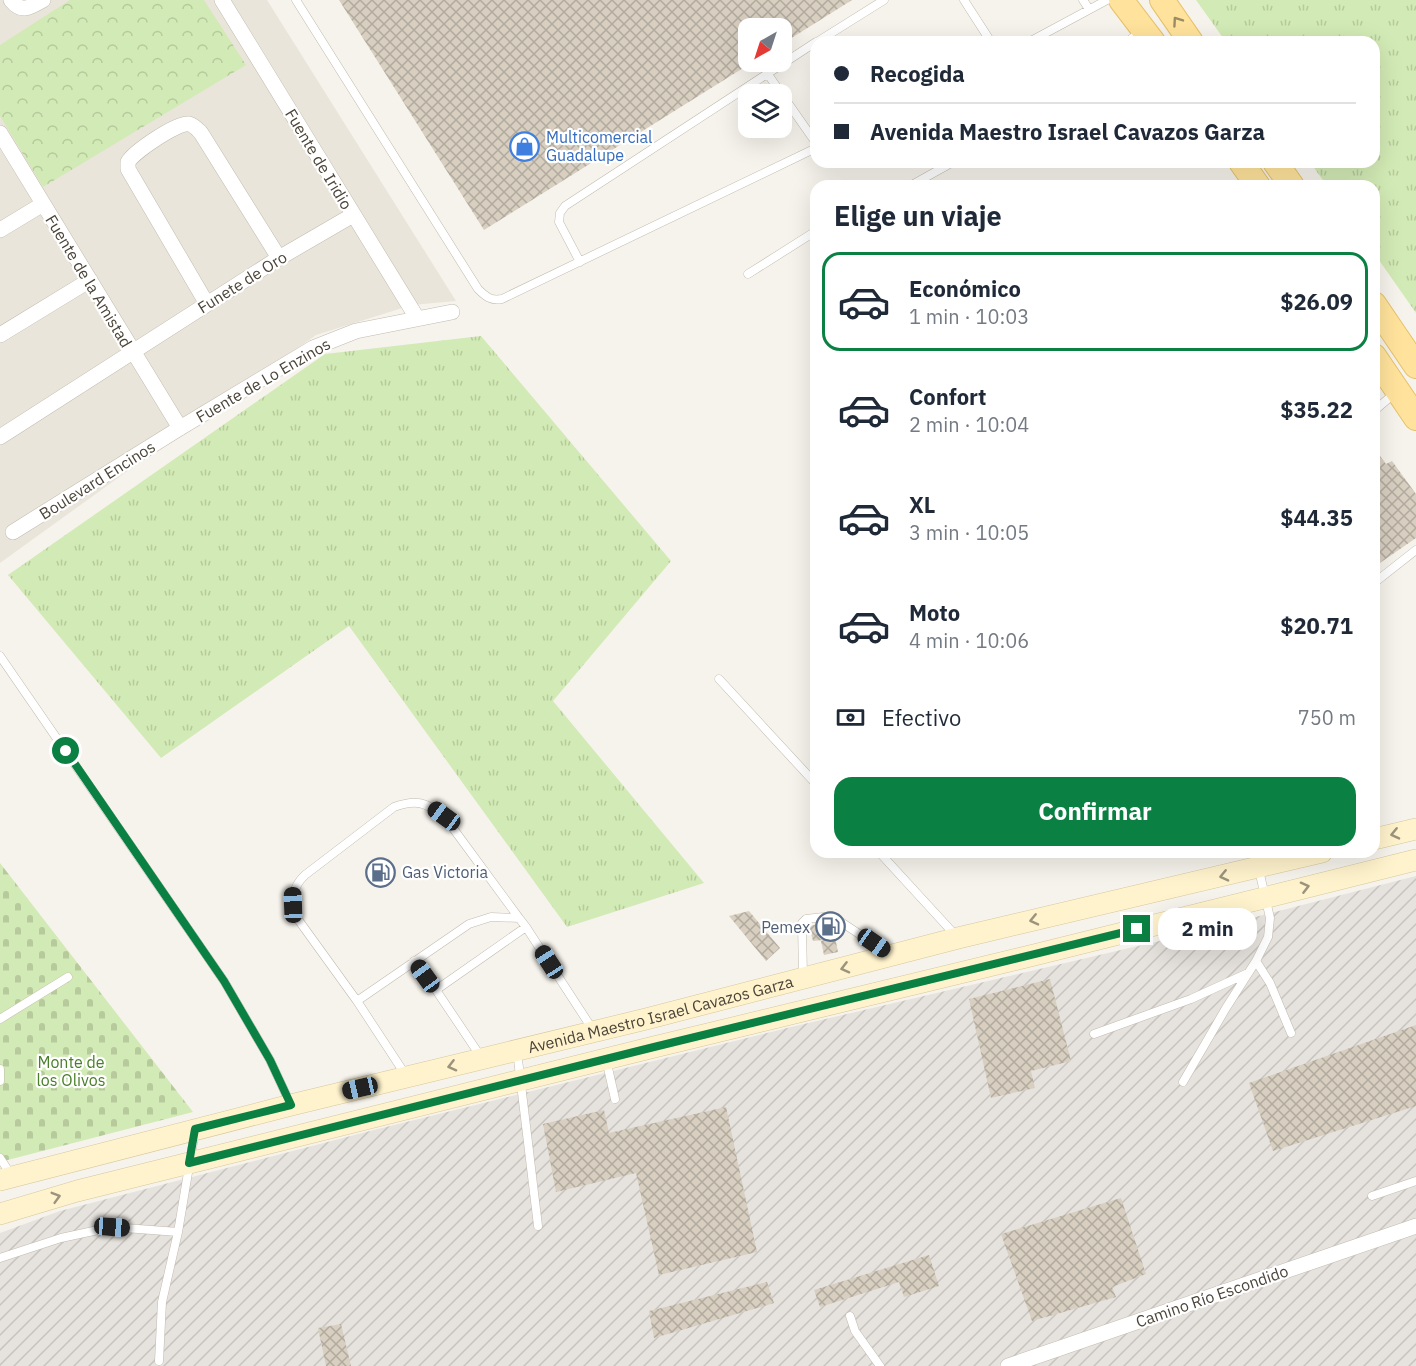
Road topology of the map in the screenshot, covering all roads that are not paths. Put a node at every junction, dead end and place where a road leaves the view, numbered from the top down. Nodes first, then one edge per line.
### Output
1 (43, 0) edge
2 (222, 0) edge
3 (296, 0) edge
4 (884, 0) edge
5 (964, 0) edge
6 (1083, 0) edge
7 (1107, 0) edge
8 (1121, 0) edge
9 (1162, 0) edge
10 (12, 1) edge
11 (1089, 9) junction
12 (826, 36) edge
13 (987, 36) edge
14 (1040, 36) edge
15 (1140, 36) edge
16 (1187, 36) edge
17 (810, 46) edge
18 (767, 73) junction
19 (0, 133) edge
20 (810, 134) edge
21 (810, 151) edge
22 (942, 168) edge
23 (920, 180) edge
24 (43, 204) junction
25 (353, 215) junction
26 (0, 231) edge
27 (810, 235) edge
28 (279, 258) junction
29 (580, 262) junction
30 (748, 274) dead end
31 (90, 280) junction
32 (207, 304) junction
33 (452, 312) dead end
34 (1380, 312) edge
35 (417, 318) junction
36 (1380, 331) edge
37 (0, 335) edge
38 (133, 353) junction
39 (1414, 360) edge
40 (1380, 365) edge
41 (1397, 391) junction
42 (1380, 406) edge
43 (1416, 418) edge
44 (180, 428) junction
45 (0, 437) edge
46 (13, 532) dead end
47 (1416, 550) edge
48 (1380, 578) edge
49 (0, 656) edge
50 (719, 679) dead end
51 (810, 778) edge
52 (1416, 829) edge
53 (1380, 838) edge
54 (885, 858) edge
55 (1298, 858) edge
56 (1416, 860) edge
57 (1258, 868) junction
58 (1266, 896) junction
59 (519, 918) junction
60 (526, 927) junction
61 (958, 938) junction
62 (892, 956) junction
63 (414, 961) junction
64 (1256, 961) junction
65 (1249, 973) junction
66 (68, 977) dead end
67 (803, 978) junction
68 (436, 990) junction
69 (725, 998) junction
70 (357, 1001) junction
71 (646, 1018) junction
72 (0, 1019) edge
73 (733, 1028) junction
74 (594, 1032) junction
75 (1291, 1033) dead end
76 (1094, 1034) dead end
77 (654, 1047) junction
78 (517, 1050) junction
79 (482, 1058) junction
80 (606, 1059) junction
81 (0, 1069) edge
82 (407, 1077) junction
83 (522, 1080) junction
84 (0, 1082) edge
85 (1183, 1082) dead end
86 (615, 1099) dead end
87 (291, 1105) junction
88 (195, 1129) junction
89 (0, 1158) edge
90 (189, 1163) junction
91 (6, 1179) edge
92 (1416, 1181) edge
93 (1372, 1196) dead end
94 (0, 1214) edge
95 (538, 1226) dead end
96 (1416, 1226) edge
97 (178, 1232) junction
98 (0, 1258) edge
99 (850, 1316) dead end
100 (159, 1361) dead end
101 (880, 1366) edge
102 (1008, 1366) edge

1 - 10 street
2 - 25 street, Fuente de Iridio
3 - 29 lane
4 - 12 lane
5 - 13 lane
6 - 11 lane
7 - 11 lane
8 - 15 main road
16 -> 9 main road
11 - 14 lane
17 - 18 lane
18 - 20 lane
18 - 29 lane
19 - 24 street, Fuente de la Amistad
21 - 29 lane
22 - 23 lane
24 - 26 street
24 - 31 street, Fuente de la Amistad
25 - 28 street, Funete de Oro
25 - 35 street, Fuente de Iridio
27 - 30 lane
28 - 32 street, Funete de Oro
28 - 32 street
31 - 37 street
31 - 38 street, Fuente de la Amistad
32 - 38 street, Funete de Oro
33 - 35 street, Fuente de Lo Enzinos
34 - 39 main road
35 - 44 street, Fuente de Lo Enzinos
36 - 39 main road
38 - 44 street, Fuente de la Amistad
38 - 45 street, Funete de Oro
39 - 41 main road
40 - 41 main road
41 - 42 lane
41 - 43 main road
44 - 46 street, Boulevard Encinos
47 - 48 lane
49 - 87 lane
50 - 51 lane
52 -> 53 main road
54 - 61 lane
55 - 57 main road, Avenida Maestro Israel Cavazos Garza
58 -> 56 main road, Avenida Maestro Israel Cavazos Garza
57 - 58 lane
57 -> 61 main road, Avenida Maestro Israel Cavazos Garza
58 - 64 lane
58 - 73 main road, Avenida Maestro Israel Cavazos Garza
59 - 60 lane
59 - 63 lane
59 - 70 lane
60 - 68 lane
60 - 74 lane
61 - 62 main road, Avenida Maestro Israel Cavazos Garza
62 -> 67 main road, Avenida Maestro Israel Cavazos Garza
62 - 67 lane
63 - 68 lane
63 - 70 lane
64 - 65 lane
64 - 75 lane
65 - 76 lane
65 - 85 lane
66 - 72 lane
67 - 69 main road, Avenida Maestro Israel Cavazos Garza
68 - 79 lane
69 - 71 main road, Avenida Maestro Israel Cavazos Garza
69 - 73 main road
70 - 82 lane
71 - 74 main road, Avenida Maestro Israel Cavazos Garza
71 - 77 main road
73 - 77 main road, Avenida Maestro Israel Cavazos Garza
74 - 78 main road, Avenida Maestro Israel Cavazos Garza
77 - 80 main road, Avenida Maestro Israel Cavazos Garza
78 - 79 main road, Avenida Maestro Israel Cavazos Garza
78 - 83 lane
79 -> 82 main road, Avenida Maestro Israel Cavazos Garza
80 - 83 main road, Avenida Maestro Israel Cavazos Garza
80 - 86 lane
81 - 84 lane
82 - 87 main road, Avenida Maestro Israel Cavazos Garza
83 - 90 main road, Avenida Maestro Israel Cavazos Garza
83 - 95 lane
87 - 88 main road, Avenida Maestro Israel Cavazos Garza
88 - 90 lane
88 - 91 main road, Avenida Maestro Israel Cavazos Garza
89 - 91 lane
94 -> 90 main road, Avenida Maestro Israel Cavazos Garza
90 - 97 lane
92 - 93 lane
96 - 102 street, Camino Río Escondido
97 - 98 lane
97 - 100 lane
99 - 101 lane

